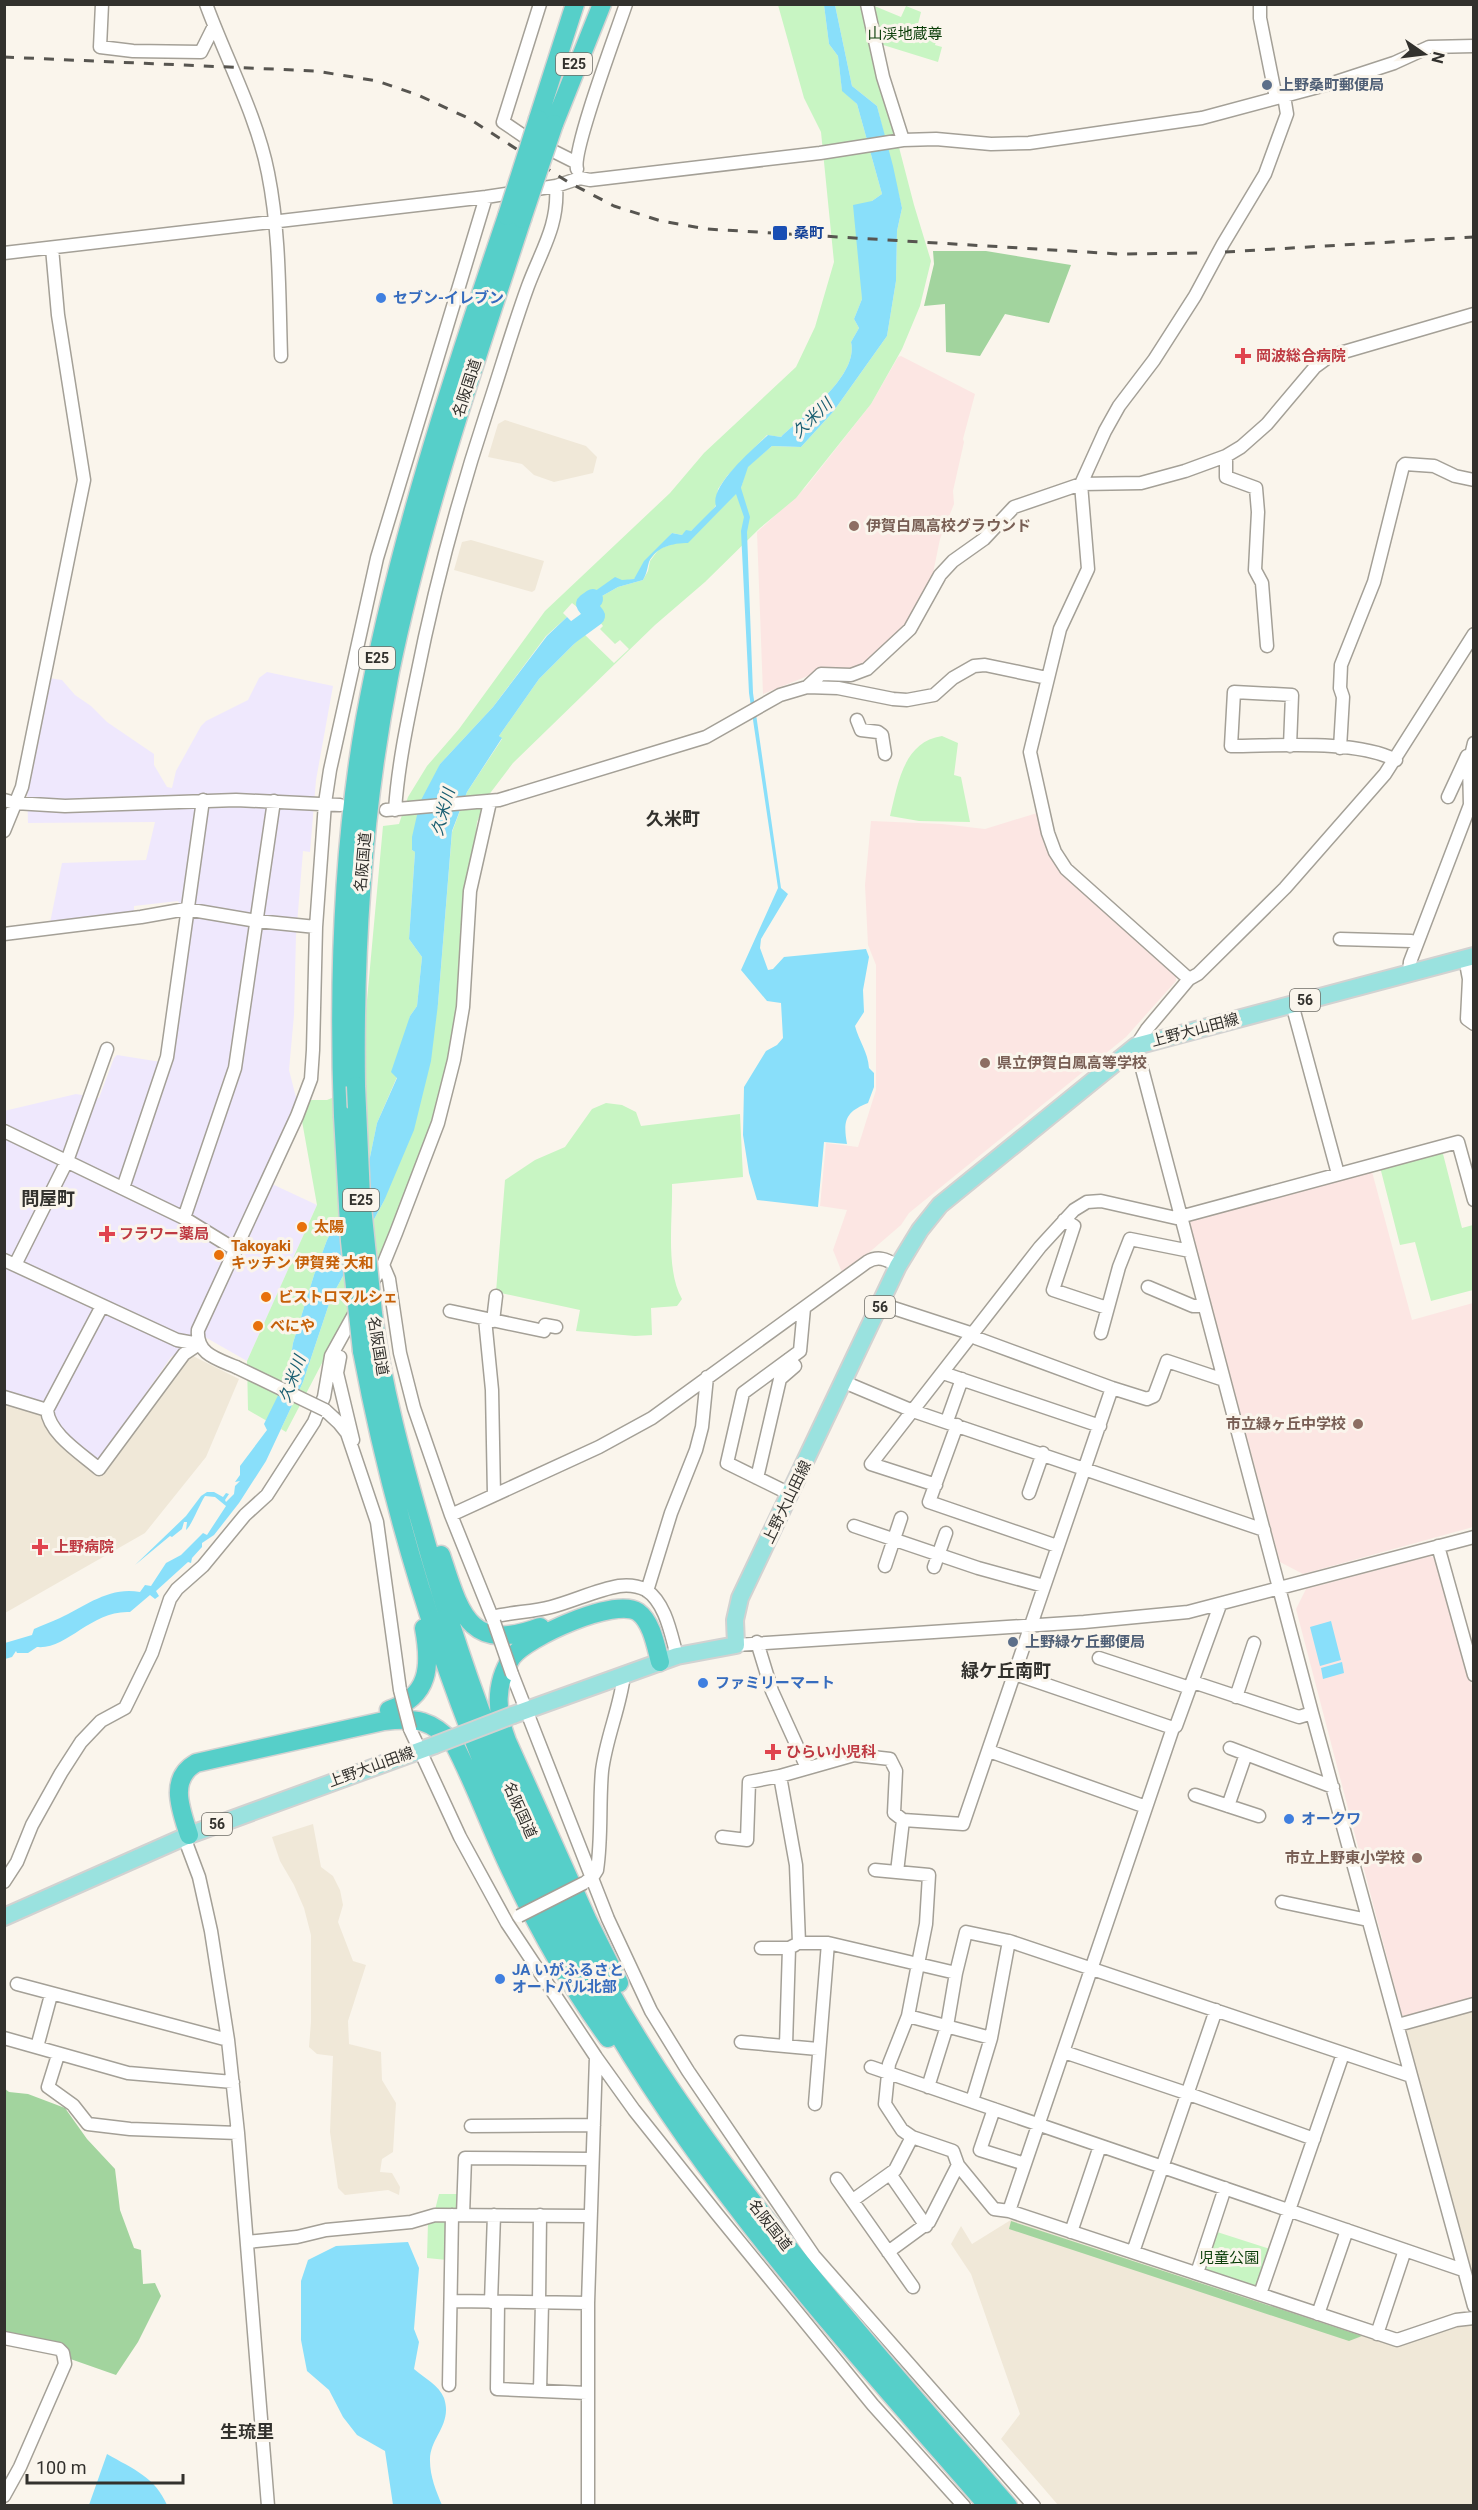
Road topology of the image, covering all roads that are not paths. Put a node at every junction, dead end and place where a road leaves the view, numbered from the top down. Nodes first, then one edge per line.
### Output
1 (102, 4) edge
2 (206, 4) edge
3 (540, 4) edge
4 (567, 4) edge
5 (575, 4) edge
6 (593, 4) edge
7 (602, 4) edge
8 (626, 4) edge
9 (867, 4) edge
10 (1260, 4) edge
11 (214, 26) junction
12 (1473, 46) edge
13 (1280, 97) junction
14 (546, 122) junction
15 (899, 141) junction
16 (575, 162) junction
17 (580, 178) junction
18 (556, 186) junction
19 (486, 197) junction
20 (514, 218) junction
21 (276, 222) junction
22 (52, 248) junction
23 (4, 253) edge
24 (1473, 314) edge
25 (281, 356) dead end
26 (1226, 456) junction
27 (1473, 480) edge
28 (1081, 484) junction
29 (1473, 634) edge
30 (1267, 646) dead end
31 (1047, 678) junction
32 (807, 687) junction
33 (857, 720) dead end
34 (1290, 746) junction
35 (1472, 746) edge
36 (1340, 748) junction
37 (885, 754) dead end
38 (1396, 760) junction
39 (1448, 797) dead end
40 (202, 800) junction
41 (274, 801) junction
42 (10, 802) edge
43 (326, 803) junction
44 (486, 803) junction
45 (340, 805) dead end
46 (1472, 806) edge
47 (4, 831) edge
48 (186, 909) junction
49 (257, 921) junction
50 (316, 927) junction
51 (4, 934) edge
52 (1340, 939) dead end
53 (1416, 944) junction
54 (1469, 957) edge
55 (1409, 973) junction
56 (1189, 979) junction
57 (1292, 1004) junction
58 (1473, 1024) edge
59 (1136, 1046) junction
60 (107, 1050) dead end
61 (4, 1131) edge
62 (67, 1161) junction
63 (1338, 1174) junction
64 (123, 1188) junction
65 (1473, 1200) edge
66 (1180, 1216) junction
67 (184, 1218) junction
68 (1064, 1220) junction
69 (236, 1250) junction
70 (1190, 1251) junction
71 (10, 1262) edge
72 (383, 1265) junction
73 (898, 1266) junction
74 (1148, 1287) dead end
75 (496, 1296) dead end
76 (881, 1304) junction
77 (102, 1306) junction
78 (1204, 1306) junction
79 (804, 1308) junction
80 (1107, 1308) junction
81 (450, 1311) dead end
82 (489, 1320) junction
83 (347, 1327) junction
84 (556, 1327) dead end
85 (1101, 1333) dead end
86 (973, 1334) junction
87 (199, 1344) junction
88 (789, 1359) junction
89 (943, 1373) junction
90 (707, 1377) junction
91 (962, 1379) junction
92 (1224, 1380) junction
93 (384, 1382) junction
94 (844, 1382) junction
95 (1112, 1388) junction
96 (4, 1397) edge
97 (371, 1400) junction
98 (47, 1410) junction
99 (913, 1411) junction
100 (952, 1423) junction
101 (1100, 1426) junction
102 (1043, 1453) junction
103 (355, 1454) junction
104 (1086, 1468) junction
105 (757, 1478) junction
106 (936, 1485) junction
107 (1029, 1493) dead end
108 (790, 1494) junction
109 (494, 1495) junction
110 (451, 1515) junction
111 (901, 1518) dead end
112 (854, 1526) dead end
113 (1264, 1530) junction
114 (946, 1533) dead end
115 (1473, 1537) edge
116 (894, 1539) junction
117 (1057, 1546) junction
118 (1438, 1546) junction
119 (939, 1554) junction
120 (885, 1566) dead end
121 (934, 1567) dead end
122 (1044, 1586) junction
123 (1281, 1587) junction
124 (647, 1591) junction
125 (1220, 1605) junction
126 (493, 1620) junction
127 (1031, 1625) junction
128 (757, 1642) junction
129 (1254, 1643) dead end
130 (736, 1645) junction
131 (1099, 1658) dead end
132 (669, 1659) junction
133 (1015, 1674) junction
134 (624, 1675) junction
135 (1473, 1675) edge
136 (1192, 1685) junction
137 (1236, 1697) junction
138 (520, 1713) junction
139 (1312, 1713) junction
140 (1173, 1728) junction
141 (427, 1747) junction
142 (1230, 1748) dead end
143 (989, 1752) junction
144 (1246, 1754) junction
145 (807, 1768) junction
146 (780, 1776) junction
147 (1334, 1787) junction
148 (1195, 1795) dead end
149 (1228, 1806) junction
150 (1146, 1807) junction
151 (1259, 1816) dead end
152 (903, 1820) junction
153 (186, 1836) junction
154 (722, 1838) dead end
155 (875, 1870) dead end
156 (897, 1872) junction
157 (588, 1880) junction
158 (4, 1882) edge
159 (1282, 1902) dead end
160 (4, 1917) edge
161 (1368, 1920) junction
162 (507, 1923) junction
163 (1009, 1941) junction
164 (828, 1943) junction
165 (794, 1945) junction
166 (760, 1948) dead end
167 (918, 1964) junction
168 (1091, 1968) junction
169 (956, 1973) junction
170 (17, 1984) dead end
171 (51, 1995) junction
172 (1473, 2004) edge
173 (1216, 2010) junction
174 (908, 2016) junction
175 (1398, 2025) junction
176 (947, 2026) junction
177 (4, 2038) edge
178 (991, 2038) junction
179 (228, 2040) junction
180 (741, 2042) dead end
181 (786, 2045) junction
182 (37, 2047) junction
183 (818, 2049) junction
184 (1064, 2052) junction
185 (1343, 2054) junction
186 (58, 2055) junction
187 (596, 2057) junction
188 (871, 2067) dead end
189 (888, 2073) junction
190 (1411, 2076) junction
191 (233, 2082) junction
192 (928, 2087) junction
193 (1186, 2092) junction
194 (972, 2101) junction
195 (815, 2104) dead end
196 (994, 2109) junction
197 (1039, 2124) junction
198 (594, 2125) junction
199 (471, 2126) dead end
200 (238, 2133) junction
201 (685, 2137) junction
202 (912, 2137) junction
203 (1314, 2139) junction
204 (1100, 2145) junction
205 (592, 2159) junction
206 (1025, 2164) junction
207 (958, 2165) junction
208 (1162, 2167) junction
209 (890, 2174) junction
210 (837, 2179) dead end
211 (1225, 2188) junction
212 (853, 2200) junction
213 (1289, 2210) junction
214 (1009, 2211) junction
215 (457, 2215) junction
216 (494, 2215) junction
217 (540, 2215) junction
218 (590, 2216) junction
219 (771, 2226) junction
220 (926, 2226) junction
221 (1347, 2230) junction
222 (1071, 2232) junction
223 (247, 2242) junction
224 (1405, 2250) junction
225 (888, 2252) junction
226 (1133, 2252) junction
227 (1463, 2270) junction
228 (1197, 2273) junction
229 (914, 2287) dead end
230 (1260, 2294) junction
231 (452, 2301) junction
232 (494, 2302) junction
233 (540, 2302) junction
234 (588, 2303) junction
235 (1473, 2306) edge
236 (1318, 2314) junction
237 (1473, 2318) edge
238 (1377, 2334) junction
239 (4, 2338) edge
240 (449, 2385) dead end
241 (540, 2391) junction
242 (586, 2393) junction
243 (4, 2496) edge
244 (268, 2505) edge
245 (588, 2505) edge
246 (964, 2505) edge
247 (988, 2505) edge
248 (1008, 2505) edge
249 (1034, 2505) edge

1 - 11 street
2 - 11 street
3 - 16 street
4 - 14 highway
5 - 14 highway, 名阪国道 / E25
6 - 14 highway, 名阪国道 / E25
7 - 14 highway
8 - 16 street
9 - 15 street
10 - 13 street
11 - 21 street
12 - 13 street
13 - 15 street
13 - 28 street
14 - 20 highway, 名阪国道 / E25, bridge
15 - 17 street
16 - 17 street
17 - 18 street
18 - 19 street
18 - 44 street
19 - 21 street
19 - 43 street
20 - 93 highway, 名阪国道 / E25, bridge
20 - 97 highway, 名阪国道 / E25, bridge
21 - 22 street
21 - 25 street
22 - 23 street
22 - 42 street
24 - 26 street
26 - 28 street
26 - 30 street
27 - 36 street
28 - 31 street
28 - 32 street
29 - 38 street
31 - 32 street
31 - 56 street
32 - 44 street
33 - 37 street
34 - 34 street
34 - 36 street
35 - 39 street
35 - 46 street
36 - 38 street
38 - 56 street
40 - 41 street
40 - 42 street
40 - 48 street
41 - 43 street
41 - 49 street
42 - 47 street
43 - 45 street
43 - 50 street
44 - 72 street
46 - 53 street
48 - 49 street
48 - 51 street
48 - 64 street
49 - 50 street
49 - 67 street
50 - 69 street
52 - 53 street
53 - 55 street
54 - 55 main road, 上野大山田線 / 56
54 - 58 street
55 - 57 main road, 上野大山田線 / 56
56 - 59 street
57 - 59 main road, 上野大山田線 / 56
57 - 63 street
59 - 66 street
59 - 73 main road, 上野大山田線 / 56
60 - 62 street
61 - 62 street
62 - 64 street
62 - 71 street
63 - 65 street
63 - 66 street
64 - 67 street
66 - 68 street
66 - 70 street
67 - 69 street
68 - 80 street
68 - 86 street
69 - 87 street
70 - 78 street
70 - 80 street
71 - 77 street
72 - 83 street
72 - 110 street
73 - 76 main road, 上野大山田線 / 56
73 - 79 street
74 - 78 street
75 - 82 street
76 - 86 street
76 - 94 main road, 上野大山田線 / 56
77 - 87 street
77 - 98 street
78 - 92 street
79 - 88 street
79 - 90 street
80 - 85 street
81 - 82 street
82 - 84 street
82 - 109 street
83 - 103 street
83 - 158 street
86 - 89 street
86 - 95 street
87 - 98 street
87 - 103 street, bridge
88 - 105 street
88 - 105 street
89 - 91 street
89 - 99 street
90 - 109 street
90 - 124 street
91 - 100 street
91 - 101 street
92 - 95 street
92 - 113 street
93 - 132 highway
93 - 219 highway, 名阪国道 / E25
94 - 99 street
94 - 108 main road, 上野大山田線 / 56
95 - 101 street
96 - 98 street
97 - 153 highway
97 - 201 highway, 名阪国道 / E25
99 - 100 street
99 - 106 street
100 - 102 street
100 - 106 street
101 - 104 street
102 - 104 street
102 - 107 street
103 - 141 street, bridge
104 - 113 street
104 - 117 street
105 - 108 street
106 - 117 street
108 - 130 main road, 上野大山田線 / 56
109 - 110 street
110 - 126 street
111 - 116 street
112 - 116 street
113 - 123 street
114 - 119 street
115 - 118 street
116 - 119 street
116 - 120 street
117 - 122 street
118 - 123 street
118 - 135 street
119 - 121 street
119 - 122 street
122 - 127 street
123 - 125 street
123 - 139 street
124 - 126 street
124 - 132 street
125 - 127 street
125 - 136 street
126 - 138 street, bridge
127 - 128 street
127 - 133 street
128 - 130 street
128 - 145 street
129 - 137 street
130 - 132 main road, 上野大山田線 / 56
131 - 136 street
132 - 134 main road, 上野大山田線 / 56
132 - 219 highway
133 - 140 street
133 - 143 street
134 - 138 main road, 上野大山田線 / 56
134 - 157 street
136 - 137 street
136 - 140 street
137 - 139 street
138 - 141 main road, 上野大山田線 / 56, bridge
138 - 157 street
139 - 147 street
140 - 150 street
141 - 153 main road, 上野大山田線 / 56
141 - 162 street
142 - 144 street
143 - 150 street
143 - 152 street
144 - 147 street
144 - 149 street
145 - 146 street
145 - 152 street
146 - 154 street
146 - 165 street
147 - 161 street
148 - 149 street
149 - 151 street
150 - 168 street
152 - 156 street
153 - 160 main road, 上野大山田線 / 56
153 - 179 street
153 - 201 highway
155 - 156 street
156 - 167 street
157 - 162 street, bridge
157 - 249 street
159 - 161 street
161 - 175 street
162 - 187 street
163 - 168 street
163 - 169 street
163 - 178 street
164 - 165 street
164 - 167 street
164 - 183 street
165 - 166 street
165 - 181 street
167 - 169 street
167 - 174 street
168 - 173 street
168 - 184 street
169 - 176 street
170 - 171 street
171 - 179 street
171 - 182 street
172 - 175 street
173 - 185 street
173 - 193 street
174 - 176 street
174 - 189 street
175 - 190 street
176 - 178 street
176 - 192 street
177 - 182 street
178 - 194 street
179 - 191 street
180 - 181 street
181 - 183 street
182 - 186 street
183 - 195 street
184 - 193 street
184 - 197 street
185 - 190 street
185 - 203 street
186 - 191 street
186 - 200 street
187 - 198 street
187 - 246 street
188 - 189 street
189 - 192 street
189 - 202 street
190 - 227 street
191 - 200 street
192 - 194 street
193 - 203 street
193 - 208 street
194 - 196 street
196 - 197 street
196 - 206 street
197 - 204 street
197 - 206 street
198 - 199 street
198 - 205 street
200 - 223 street
201 - 247 highway, 名阪国道 / E25
202 - 207 street
202 - 209 street
203 - 213 street
204 - 208 street
204 - 222 street
205 - 215 street
205 - 218 street
206 - 214 street
207 - 214 street
207 - 220 street
208 - 211 street
208 - 226 street
209 - 212 street
209 - 220 street
210 - 212 street
211 - 213 street
211 - 228 street
212 - 225 street
213 - 221 street
213 - 230 street
214 - 222 street
215 - 216 street
215 - 223 street
215 - 231 street
216 - 217 street
216 - 232 street
217 - 218 street
217 - 233 street
218 - 234 street
219 - 248 highway, 名阪国道 / E25
220 - 225 street
221 - 224 street
221 - 236 street
222 - 226 street
223 - 244 street
224 - 227 street
224 - 238 street
225 - 229 street
226 - 228 street
227 - 235 street
228 - 230 street
230 - 236 street
231 - 232 street
231 - 240 street
232 - 233 street
232 - 241 street
233 - 234 street
233 - 241 street
234 - 242 street
236 - 238 street
237 - 238 street
239 - 243 street
241 - 242 street
242 - 245 street

